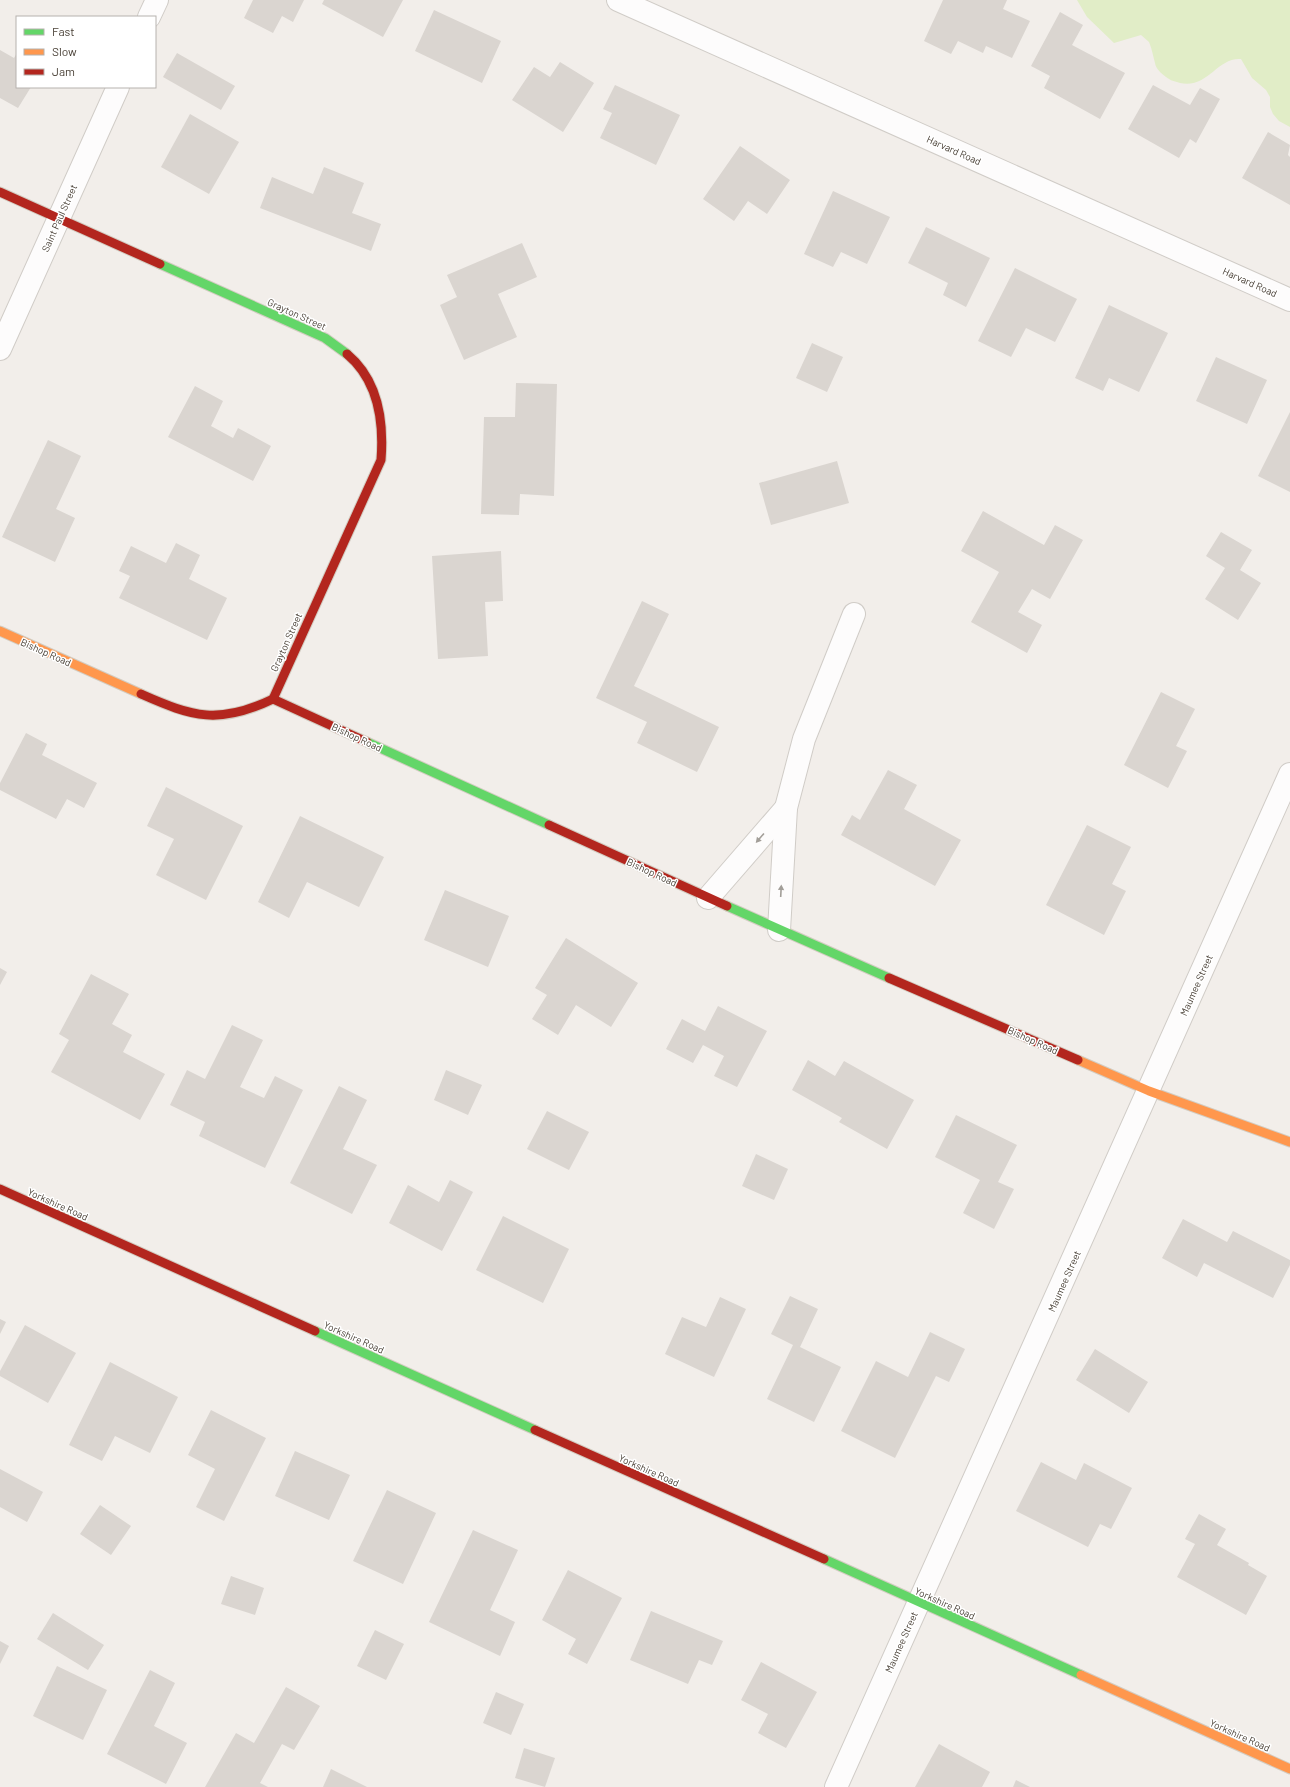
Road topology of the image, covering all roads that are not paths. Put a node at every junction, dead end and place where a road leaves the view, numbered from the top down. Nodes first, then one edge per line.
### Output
1 (157, 0) edge
2 (618, 0) edge
3 (149, 16) edge
4 (118, 88) edge
5 (0, 192) edge
6 (58, 219) junction
7 (1290, 300) edge
8 (0, 349) edge
9 (854, 614) dead end
10 (0, 631) edge
11 (273, 699) junction
12 (1290, 774) edge
13 (786, 808) junction
14 (708, 898) junction
15 (779, 930) junction
16 (1149, 1091) junction
17 (1290, 1142) edge
18 (0, 1189) edge
19 (919, 1603) junction
20 (1290, 1769) edge
21 (836, 1787) edge

1 - 3 street
2 - 7 street, Harvard Road
4 - 6 street, Saint Paul Street
5 - 6 street, Grayton Street
6 - 8 street, Saint Paul Street
6 - 11 street, Grayton Street
9 - 13 street
10 - 11 street, Bishop Road
11 - 14 street, Bishop Road
12 - 16 street, Maumee Street
13 -> 14 street
15 -> 13 street
14 - 15 street, Bishop Road
15 - 16 street, Bishop Road
16 - 17 street, Bishop Road
16 - 19 street, Maumee Street
18 - 19 street, Yorkshire Road
19 - 20 street, Yorkshire Road
19 - 21 street, Maumee Street

